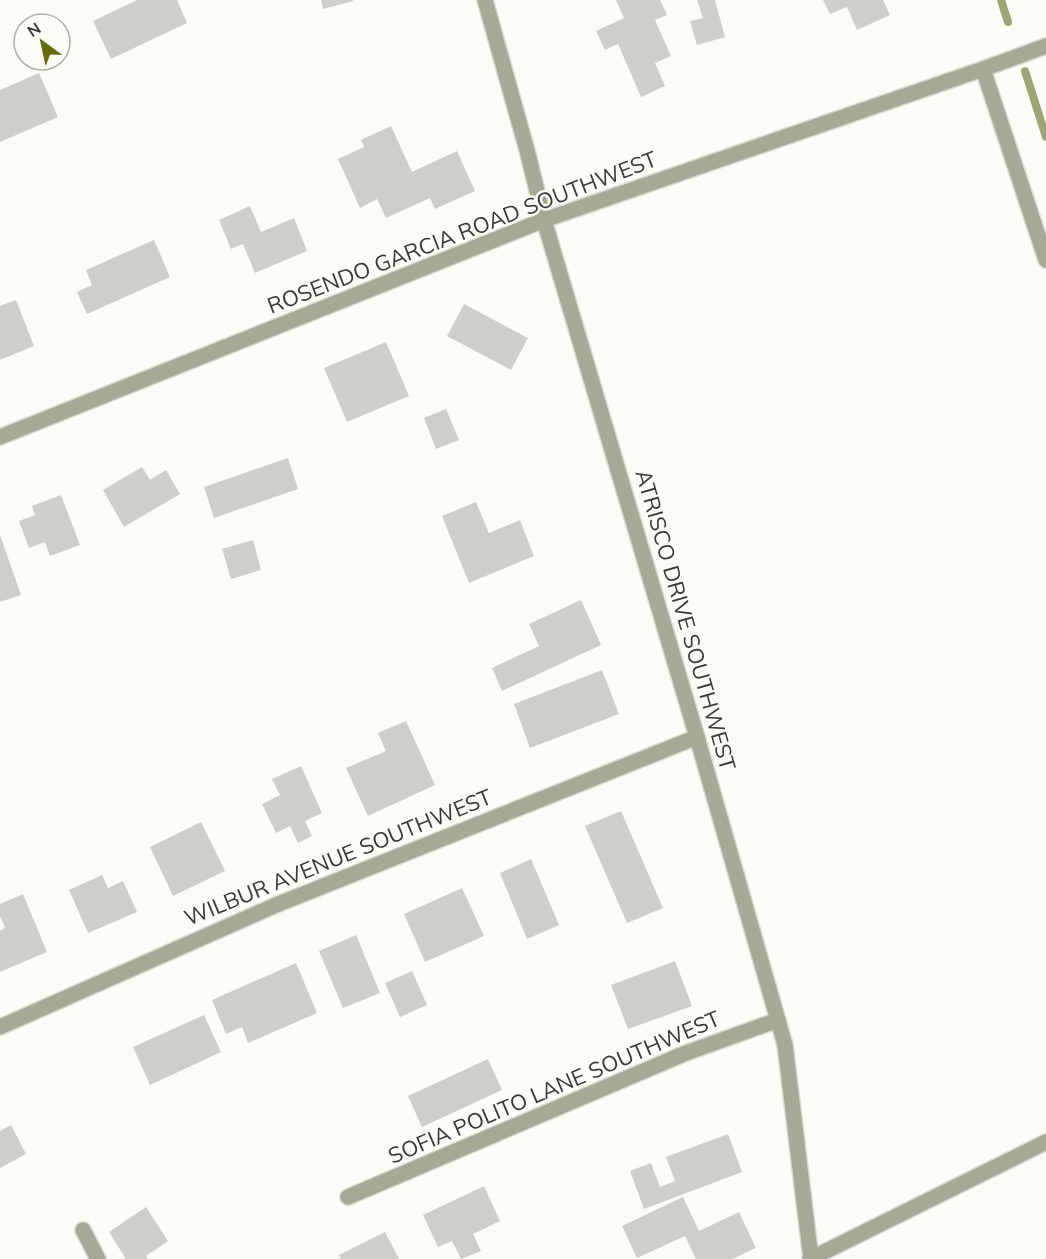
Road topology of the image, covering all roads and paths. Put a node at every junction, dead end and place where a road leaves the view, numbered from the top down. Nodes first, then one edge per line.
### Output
1 (485, 0) edge
2 (1046, 46) edge
3 (983, 69) junction
4 (544, 220) junction
5 (1046, 260) edge
6 (0, 437) edge
7 (697, 737) junction
8 (778, 1020) junction
9 (0, 1027) edge
10 (1046, 1142) edge
11 (348, 1197) dead end
12 (83, 1230) dead end
13 (98, 1259) edge
14 (811, 1259) edge

1 - 4 street, ATRISCO DRIVE SOUTHWEST
2 - 3 street, ROSENDO GARCIA ROAD SOUTHWEST
3 - 4 street, ROSENDO GARCIA ROAD SOUTHWEST
3 - 5 street
4 - 6 street, ROSENDO GARCIA ROAD SOUTHWEST
4 - 7 street, ATRISCO DRIVE SOUTHWEST
7 - 8 street, ATRISCO DRIVE SOUTHWEST
7 - 9 street, WILBUR AVENUE SOUTHWEST
8 - 11 street, SOFIA POLITO LANE SOUTHWEST
8 - 14 street, ATRISCO DRIVE SOUTHWEST
10 - 14 street
12 - 13 street

